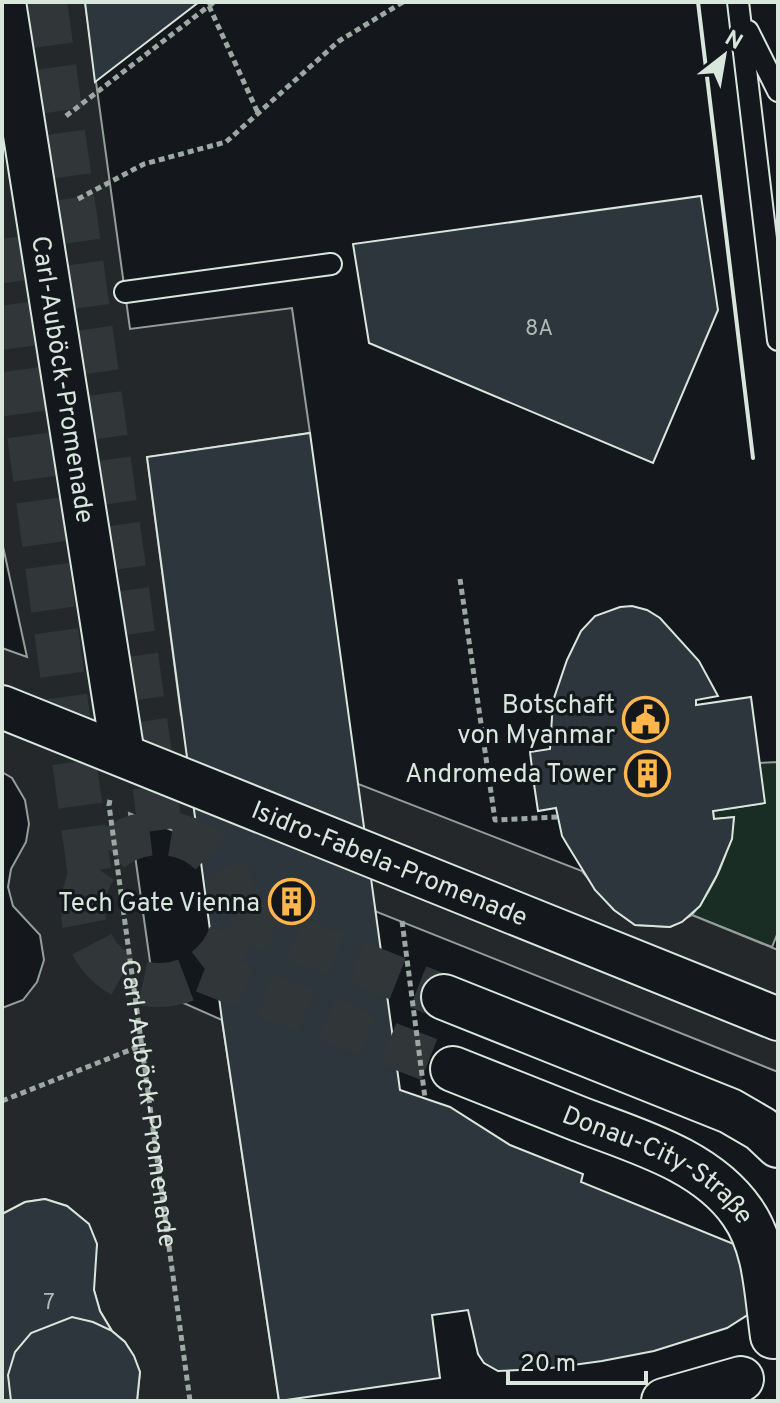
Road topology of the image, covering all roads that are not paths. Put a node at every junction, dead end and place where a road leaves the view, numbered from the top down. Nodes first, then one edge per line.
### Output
1 (4, 2) edge
2 (740, 10) edge
3 (778, 91) edge
4 (331, 264) dead end
5 (125, 292) dead end
6 (778, 340) edge
7 (2, 707) edge
8 (123, 755) junction
9 (444, 997) tunnel mouth
10 (778, 1019) edge
11 (439, 1083) tunnel mouth
12 (778, 1145) edge
13 (776, 1335) edge
14 (739, 1390) edge
15 (664, 1401) edge

1 - 8 street, Carl-Auböck-Promenade
2 - 3 lane
2 - 6 lane
4 - 5 lane
7 - 8 street, Isidro-Fabela-Promenade
8 - 10 street, Isidro-Fabela-Promenade
9 - 12 main road
11 - 13 main road, Donau-City-Straße
13 - 14 main road
14 - 15 main road

